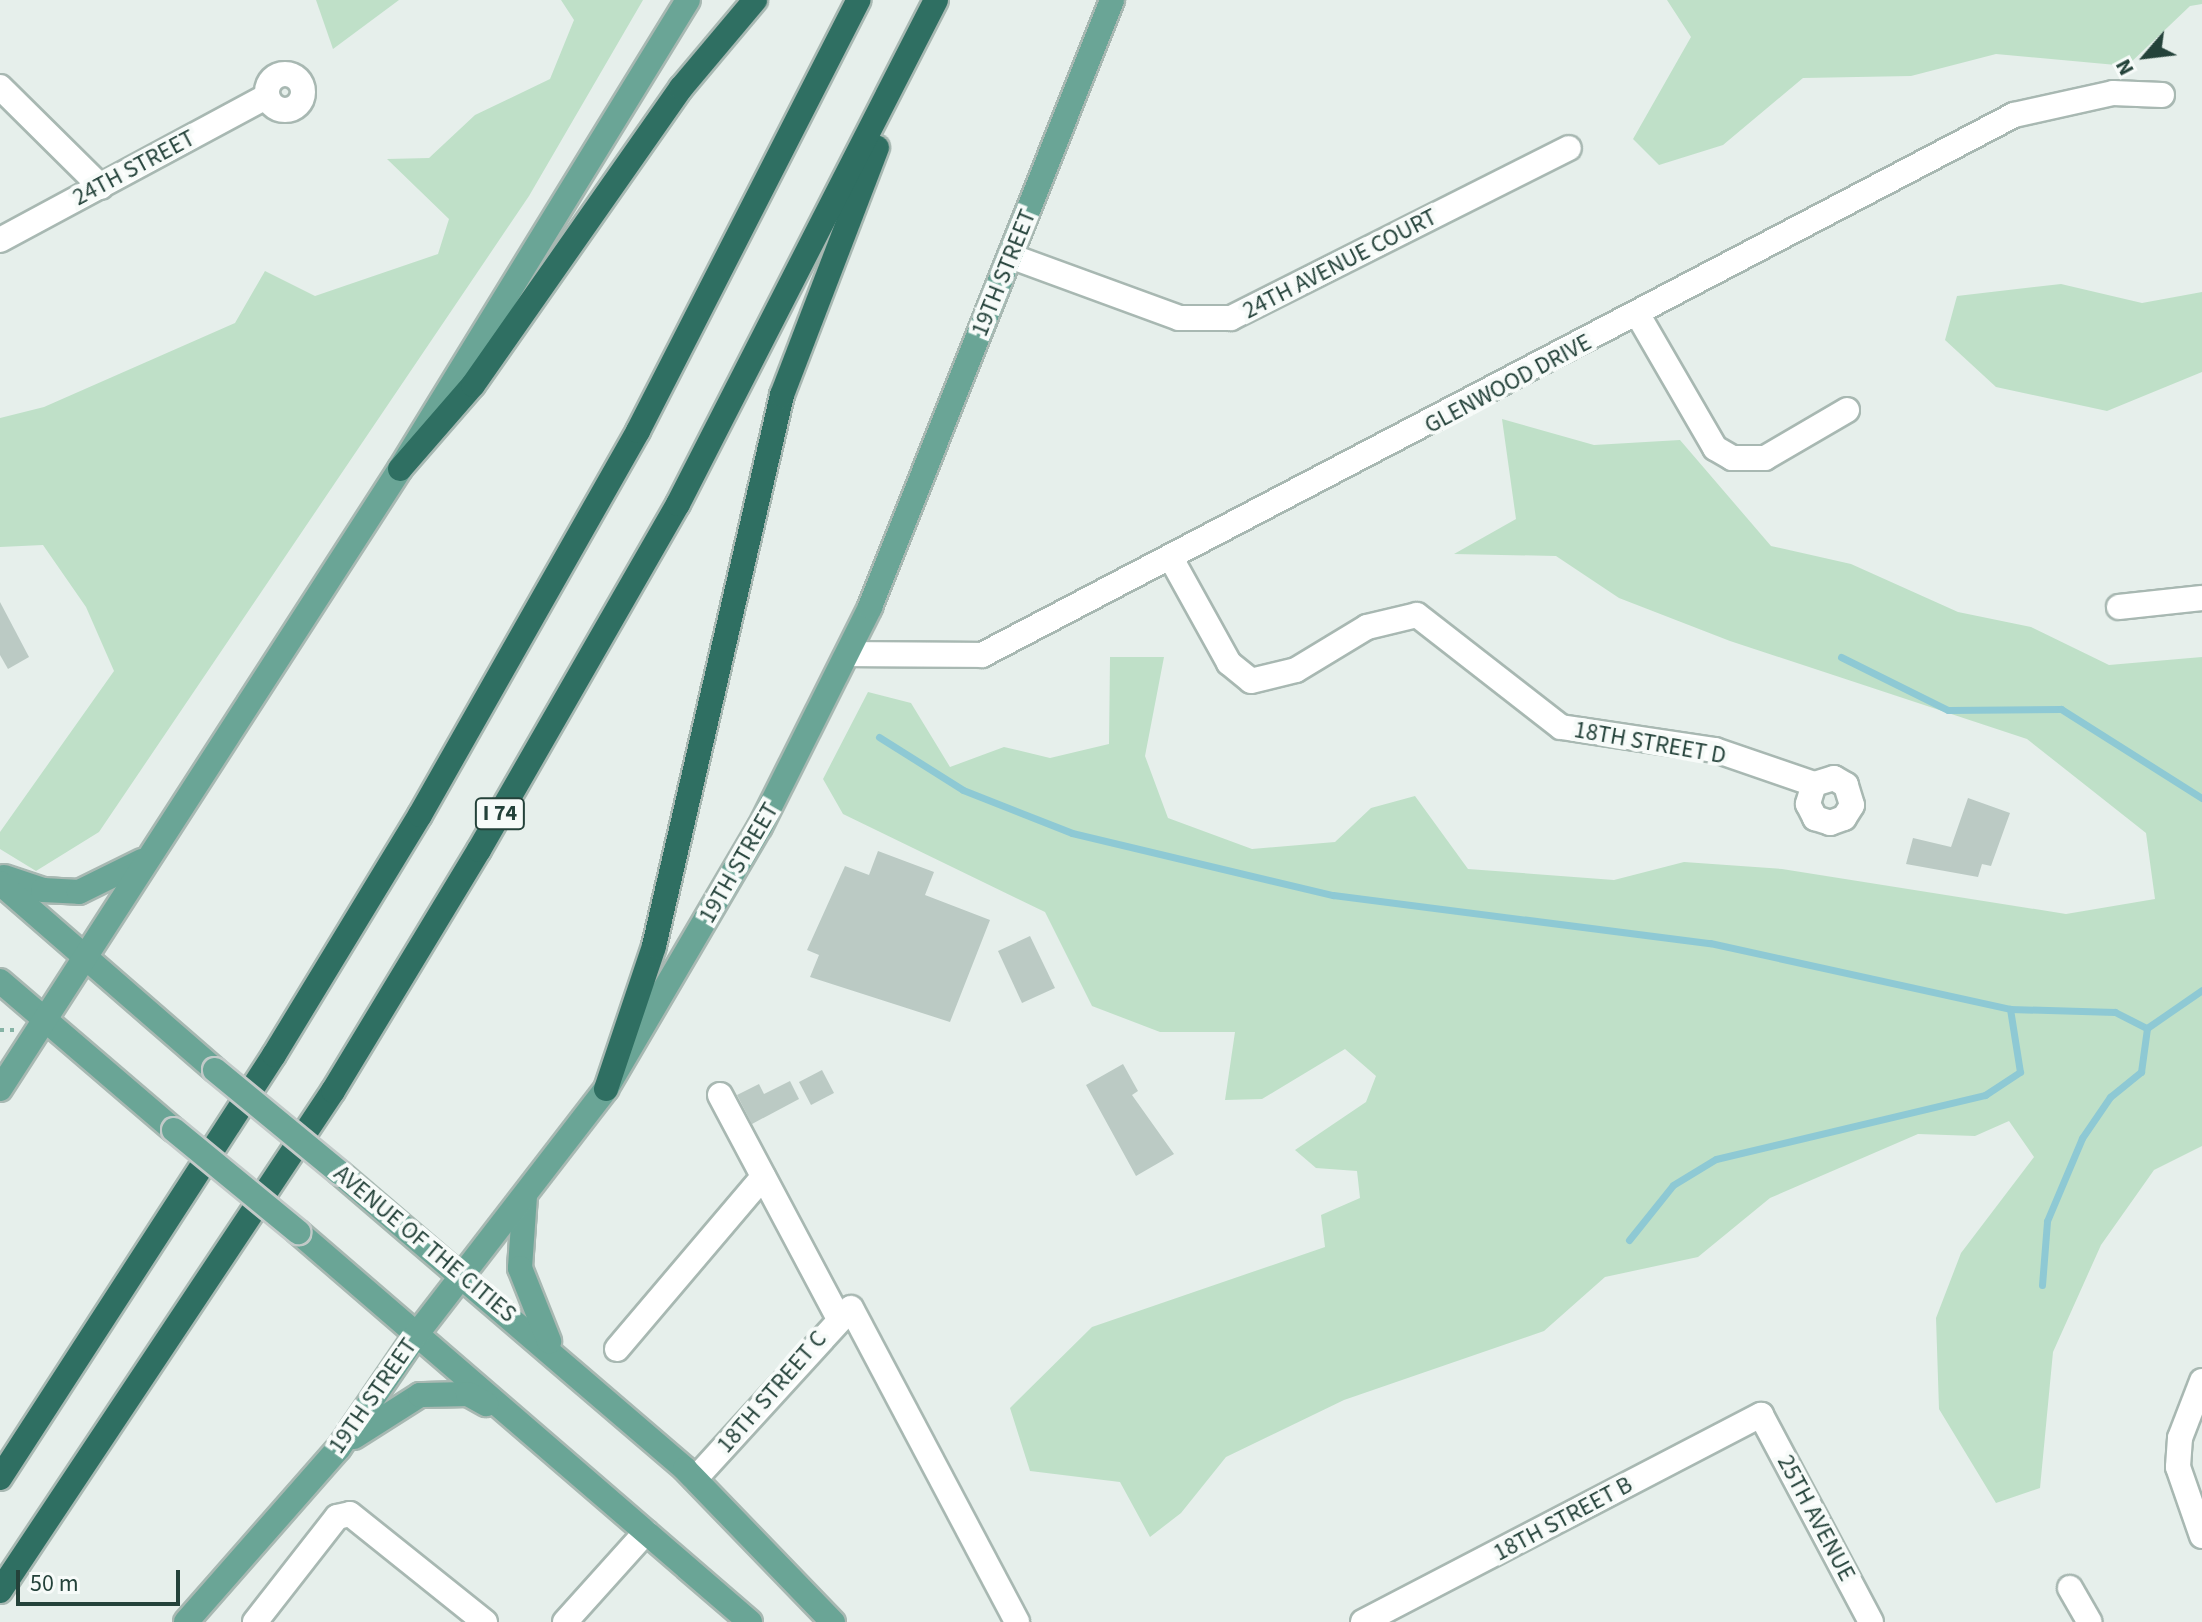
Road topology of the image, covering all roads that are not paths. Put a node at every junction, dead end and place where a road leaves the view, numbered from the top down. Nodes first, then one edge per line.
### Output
1 (688, 0) edge
2 (755, 0) edge
3 (859, 0) edge
4 (936, 0) edge
5 (1112, 0) edge
6 (917, 39) junction
7 (0, 87) edge
8 (2162, 95) dead end
9 (267, 96) dead end
10 (1569, 148) dead end
11 (101, 187) junction
12 (0, 240) edge
13 (1010, 256) junction
14 (1638, 315) junction
15 (1847, 410) dead end
16 (400, 469) junction
17 (1172, 560) junction
18 (2202, 598) edge
19 (2119, 607) dead end
20 (850, 654) junction
21 (1814, 784) dead end
22 (144, 860) junction
23 (0, 875) edge
24 (0, 883) edge
25 (85, 956) junction
26 (0, 981) edge
27 (44, 1019) junction
28 (0, 1089) edge
29 (606, 1089) junction
30 (720, 1095) dead end
31 (763, 1177) junction
32 (525, 1194) junction
33 (462, 1276) junction
34 (844, 1313) junction
35 (416, 1335) junction
36 (617, 1349) dead end
37 (559, 1356) junction
38 (2202, 1381) edge
39 (1761, 1415) joint
40 (515, 1419) junction
41 (339, 1448) junction
42 (0, 1478) edge
43 (695, 1479) junction
44 (646, 1532) junction
45 (2202, 1536) edge
46 (2070, 1588) dead end
47 (0, 1591) edge
48 (186, 1622) edge
49 (255, 1622) edge
50 (485, 1622) edge
51 (565, 1622) edge
52 (750, 1622) edge
53 (833, 1622) edge
54 (1017, 1622) edge
55 (1363, 1622) edge
56 (1871, 1622) edge
57 (2090, 1622) edge

1 - 16 main road
2 - 16 highway
3 - 42 highway
4 - 6 highway, I 74
5 - 13 main road, 19TH STREET
6 - 29 highway
6 - 47 highway, I 74
7 - 11 street
8 - 14 street, GLENWOOD DRIVE
9 - 11 street, 24TH STREET
10 - 13 street, 24TH AVENUE COURT
11 - 12 street, 24TH STREET
13 - 20 main road, 19TH STREET
14 - 15 street
14 - 17 street, GLENWOOD DRIVE
16 - 22 main road
17 - 20 street, GLENWOOD DRIVE
17 - 21 street, 18TH STREET D
18 - 19 street
20 - 29 main road, 19TH STREET
22 - 23 main road
22 - 25 main road
24 - 25 main road, AVENUE OF THE CITIES
25 - 27 main road
25 - 33 main road, AVENUE OF THE CITIES, bridge
26 - 27 main road
27 - 28 main road
27 - 35 main road, bridge
29 - 32 main road, 19TH STREET
30 - 31 street
31 - 34 street
31 - 36 street
32 - 33 main road, 19TH STREET
32 - 37 main road
33 - 35 main road, 19TH STREET
33 - 37 main road, AVENUE OF THE CITIES
34 - 43 street, 18TH STREET C
34 - 54 street
35 - 40 main road
35 - 41 main road, 19TH STREET
37 - 43 main road, AVENUE OF THE CITIES
38 - 45 street
39 - 55 street, 18TH STREET B
39 - 56 street, 25TH AVENUE
40 - 41 main road
40 - 44 main road
41 - 48 main road, 19TH STREET
43 - 53 main road, AVENUE OF THE CITIES
44 - 51 street
44 - 52 main road
46 - 57 street
49 - 50 street

